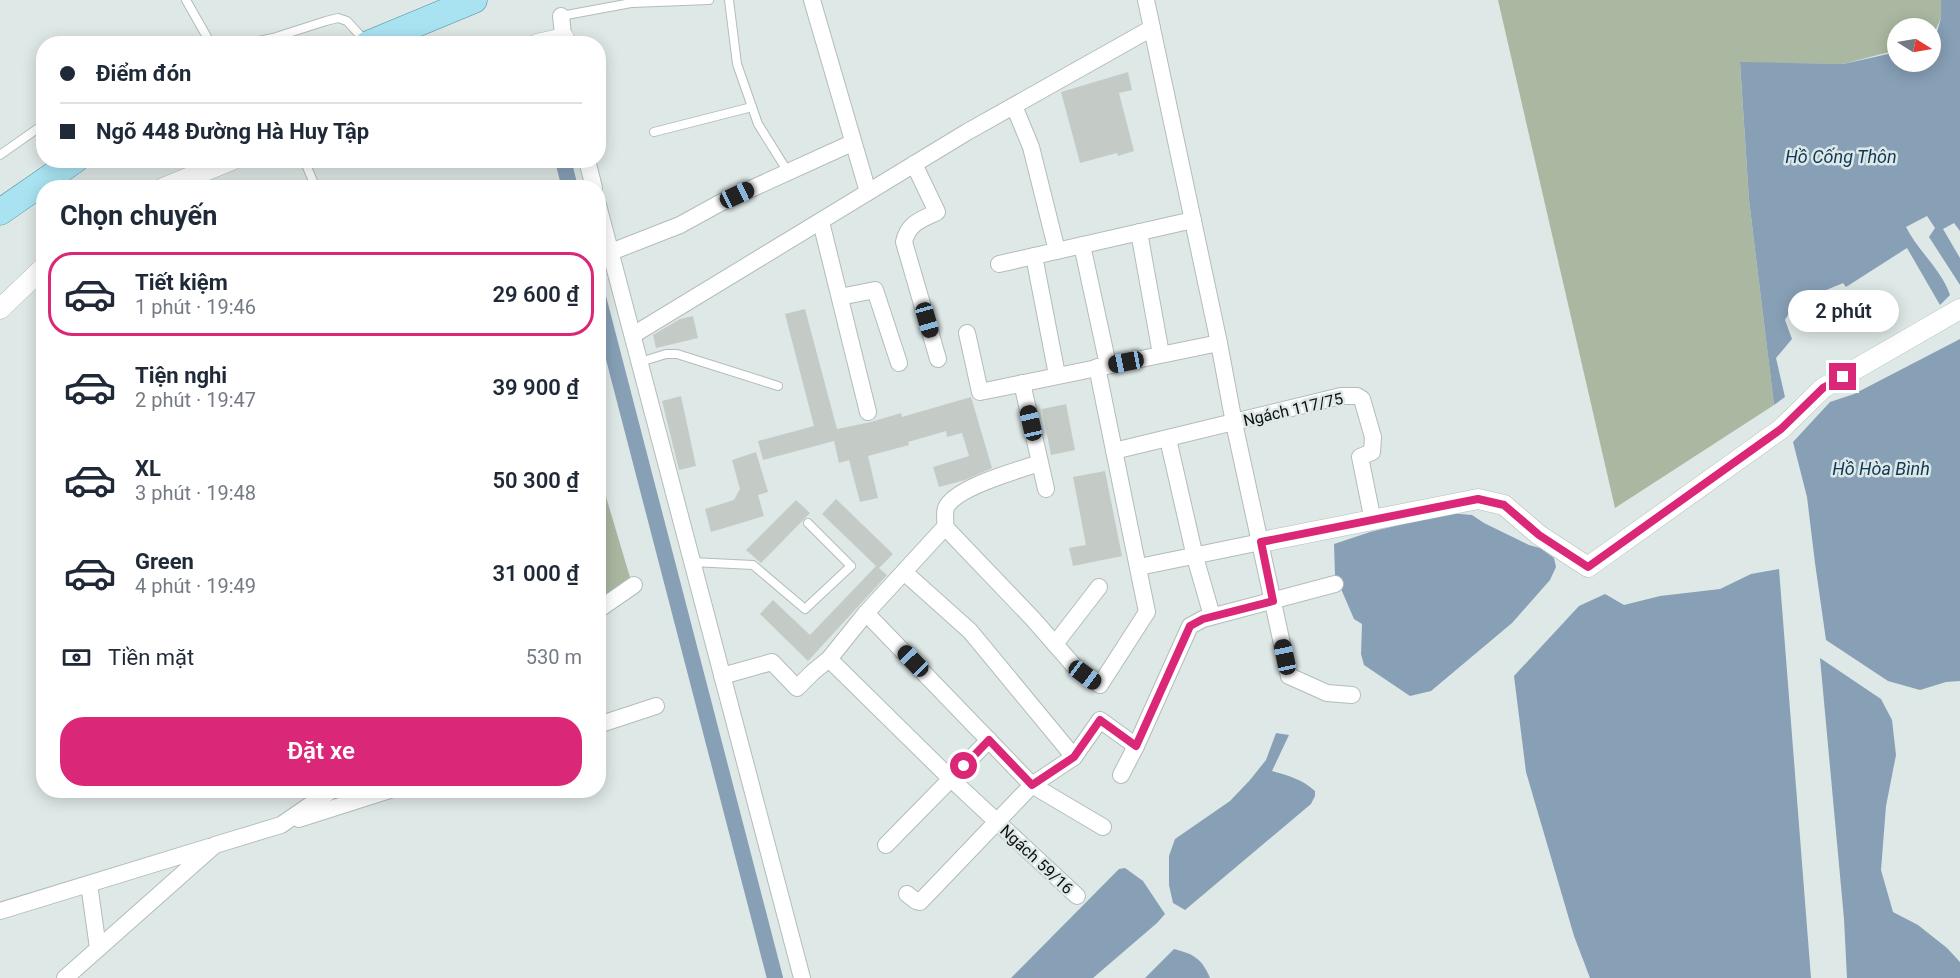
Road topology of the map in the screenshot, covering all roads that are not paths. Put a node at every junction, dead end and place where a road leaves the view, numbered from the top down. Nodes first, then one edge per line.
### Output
1 (186, 0) edge
2 (474, 0) edge
3 (709, 0) edge
4 (729, 0) edge
5 (812, 0) edge
6 (1146, 0) edge
7 (561, 16) joint
8 (1152, 28) junction
9 (206, 36) edge
10 (279, 36) edge
11 (361, 36) edge
12 (387, 36) edge
13 (564, 36) edge
14 (752, 106) junction
15 (1014, 106) junction
16 (36, 130) edge
17 (654, 132) dead end
18 (852, 143) junction
19 (0, 155) edge
20 (914, 164) junction
21 (64, 168) edge
22 (212, 168) edge
23 (788, 172) junction
24 (47, 180) edge
25 (183, 180) edge
26 (36, 188) edge
27 (868, 192) junction
28 (0, 213) edge
29 (1193, 220) junction
30 (821, 222) junction
31 (1139, 232) junction
32 (606, 234) edge
33 (1082, 245) junction
34 (1057, 251) junction
35 (611, 252) junction
36 (1034, 256) junction
37 (999, 264) dead end
38 (36, 275) edge
39 (840, 297) junction
40 (0, 309) edge
41 (1960, 309) edge
42 (967, 333) dead end
43 (633, 335) junction
44 (1219, 343) junction
45 (1161, 354) junction
46 (938, 359) dead end
47 (640, 362) junction
48 (899, 363) dead end
49 (1103, 366) junction
50 (1058, 375) junction
51 (1022, 383) junction
52 (778, 386) dead end
53 (868, 412) dead end
54 (1234, 423) junction
55 (1168, 439) junction
56 (1114, 451) junction
57 (1040, 463) junction
58 (1046, 489) dead end
59 (1373, 521) junction
60 (808, 523) dead end
61 (945, 527) junction
62 (1261, 542) junction
63 (1195, 557) junction
64 (692, 562) junction
65 (1138, 567) junction
66 (904, 572) junction
67 (1335, 584) dead end
68 (634, 585) dead end
69 (1099, 588) dead end
70 (1273, 601) junction
71 (606, 604) edge
72 (867, 613) junction
73 (1212, 616) junction
74 (1055, 644) junction
75 (829, 659) junction
76 (722, 676) junction
77 (1352, 695) dead end
78 (656, 706) dead end
79 (606, 722) edge
80 (989, 740) junction
81 (1136, 746) junction
82 (1074, 757) junction
83 (1120, 775) dead end
84 (951, 779) junction
85 (1032, 785) junction
86 (320, 798) edge
87 (365, 798) edge
88 (997, 822) junction
89 (281, 825) junction
90 (1103, 827) dead end
91 (215, 845) junction
92 (886, 845) dead end
93 (89, 884) junction
94 (907, 894) dead end
95 (1077, 896) dead end
96 (0, 911) edge
97 (98, 948) junction
98 (65, 978) edge
99 (802, 978) edge

1 - 9 lane
2 - 12 main road
3 - 7 lane
4 - 14 lane
5 - 18 street
6 - 8 street
7 - 13 street
8 - 15 street
8 - 29 street
10 - 11 lane
14 - 17 lane
14 - 23 lane
15 - 20 street
15 - 34 street
16 - 19 lane
18 - 23 street
18 - 27 street
20 - 27 street
20 - 46 street
21 - 24 main road
22 - 25 street
23 - 35 street
26 - 28 main road
27 - 30 street
29 - 31 street
29 - 44 street
30 - 39 street
30 - 43 street
31 - 33 street
31 - 45 street
32 - 35 street
33 - 34 street
33 - 49 street
34 - 36 street
35 - 43 street
36 - 37 street
36 - 50 street
38 - 40 street
39 - 48 street
39 - 53 street
41 - 59 street
42 - 51 street
43 - 47 street
44 - 45 street
44 - 54 street
45 - 49 street
47 - 52 lane
47 - 64 street
49 - 50 street
49 - 56 street
50 - 51 street
51 - 57 street
54 - 55 street
54 - 59 street, Ngách 117/75
54 - 62 street
55 - 56 street
55 - 63 street
56 - 65 street
57 - 58 street
57 - 61 street
59 - 62 street
60 - 64 lane
61 - 66 street
61 - 74 street
62 - 63 street
62 - 70 street
63 - 65 street
63 - 73 street
64 - 76 street
65 - 74 street
66 - 72 street
66 - 82 street
67 - 70 street
68 - 71 street
69 - 74 street
70 - 73 street
70 - 77 street
72 - 75 street
72 - 80 street
73 - 81 street
75 - 76 street
75 - 84 street, Ngách 59/16
76 - 99 street
78 - 79 street
80 - 84 street
80 - 85 street
81 - 82 street
81 - 83 street
82 - 85 street
84 - 88 street, Ngách 59/16
84 - 92 street
85 - 88 street
85 - 90 street
86 - 89 street
87 - 89 street
88 - 94 street
88 - 95 street, Ngách 59/16
89 - 91 street
91 - 93 street
91 - 97 street
93 - 96 street
93 - 97 street
97 - 98 street

